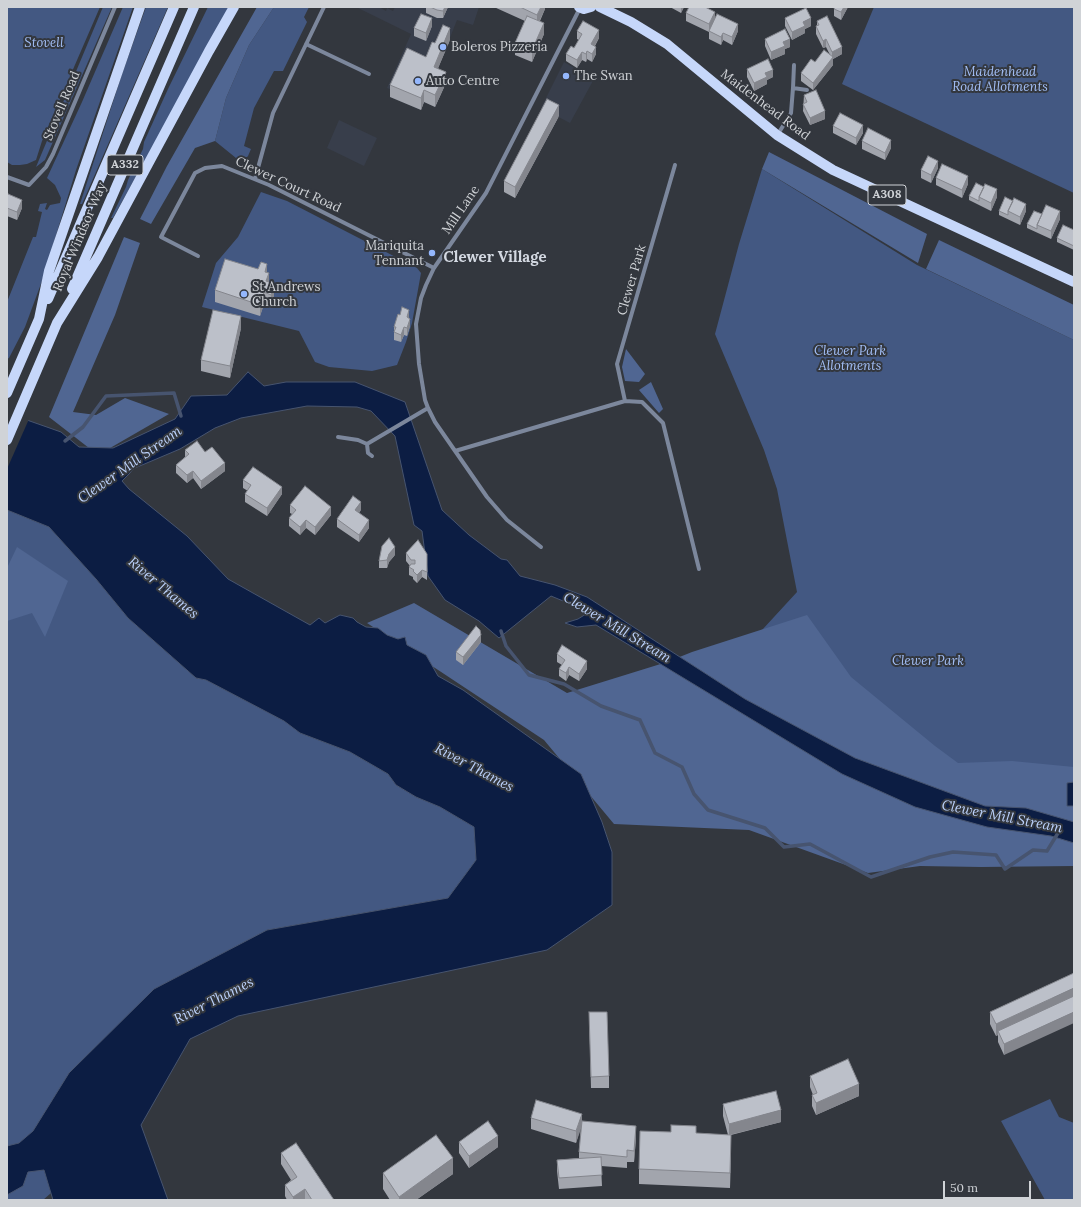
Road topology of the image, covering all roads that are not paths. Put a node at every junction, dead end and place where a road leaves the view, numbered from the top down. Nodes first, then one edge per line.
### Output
1 (115, 7) edge
2 (140, 7) edge
3 (174, 7) edge
4 (194, 7) edge
5 (234, 7) edge
6 (324, 7) edge
7 (583, 7) edge
8 (600, 7) edge
9 (306, 44) junction
10 (794, 65) dead end
11 (368, 74) dead end
12 (793, 88) junction
13 (807, 90) dead end
14 (778, 135) junction
15 (675, 165) dead end
16 (7, 177) edge
17 (255, 179) junction
18 (198, 256) dead end
19 (434, 268) junction
20 (1074, 282) edge
21 (39, 319) junction
22 (57, 324) junction
23 (7, 393) edge
24 (625, 401) junction
25 (428, 408) junction
26 (338, 437) dead end
27 (7, 440) edge
28 (367, 444) junction
29 (455, 452) junction
30 (372, 456) dead end
31 (541, 548) dead end
32 (699, 569) dead end

1 - 16 street, Stovell Road
2 - 21 main road
3 - 21 main road, Royal Windsor Way / A332
4 - 22 main road, Royal Windsor Way / A332
5 - 22 main road
6 - 9 street
7 - 19 street, Mill Lane
8 - 14 main road, Maidenhead Road / A308
9 - 11 street
9 - 17 street
10 - 12 street
12 - 13 street
12 - 14 street
14 - 20 main road, Maidenhead Road / A308
15 - 24 street, Clewer Park
17 - 18 street, Clewer Court Road
17 - 19 street, Clewer Court Road
19 - 25 street, Mill Lane
21 - 23 main road, A332
22 - 27 main road, A332
24 - 29 street
24 - 32 street
25 - 28 street
25 - 29 street, Mill Lane
26 - 28 street
28 - 30 street
29 - 31 street, Mill Lane

